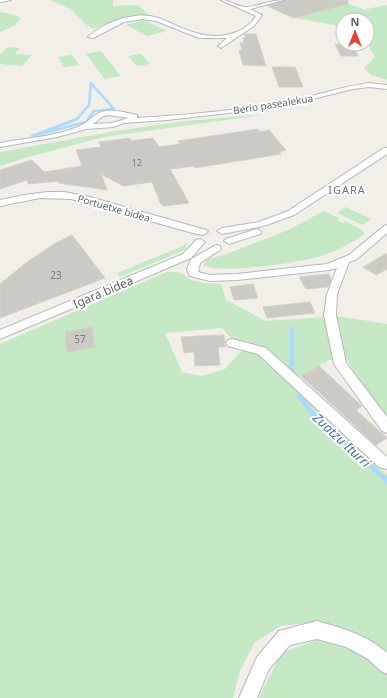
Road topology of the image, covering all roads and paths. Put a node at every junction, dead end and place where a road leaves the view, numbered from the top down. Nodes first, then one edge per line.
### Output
1 (0, 0) edge
2 (8, 0) edge
3 (224, 0) edge
4 (281, 0) edge
5 (244, 9) junction
6 (231, 36) junction
7 (91, 37) dead end
8 (221, 46) dead end
9 (387, 87) edge
10 (123, 118) junction
11 (96, 119) junction
12 (105, 125) junction
13 (80, 129) junction
14 (0, 145) edge
15 (387, 150) edge
16 (387, 158) edge
17 (0, 203) edge
18 (387, 228) edge
19 (222, 231) junction
20 (203, 232) junction
21 (229, 241) junction
22 (200, 242) junction
23 (216, 248) junction
24 (344, 262) junction
25 (0, 335) edge
26 (232, 343) dead end
27 (387, 427) edge
28 (387, 463) edge
29 (387, 665) edge
30 (248, 698) edge

1 - 2 street
3 - 5 street
4 - 5 street
5 - 6 street
6 - 7 street
6 - 8 street
9 - 10 street, Berio pasealekua
10 - 11 street, Berio pasealekua
10 - 12 street, Berio pasealekua
11 - 12 street
11 - 13 street, Berio pasealekua
12 - 13 street, Berio pasealekua
13 - 14 street, Berio pasealekua
15 - 19 street
16 - 21 street
17 - 20 street, Portuetxe bidea
18 - 24 street
19 - 20 street
19 - 21 street
20 - 22 street
21 - 23 street
22 - 23 street
22 - 25 street, Igara bidea
23 - 24 street
24 - 27 street
26 - 28 street
29 - 30 street

